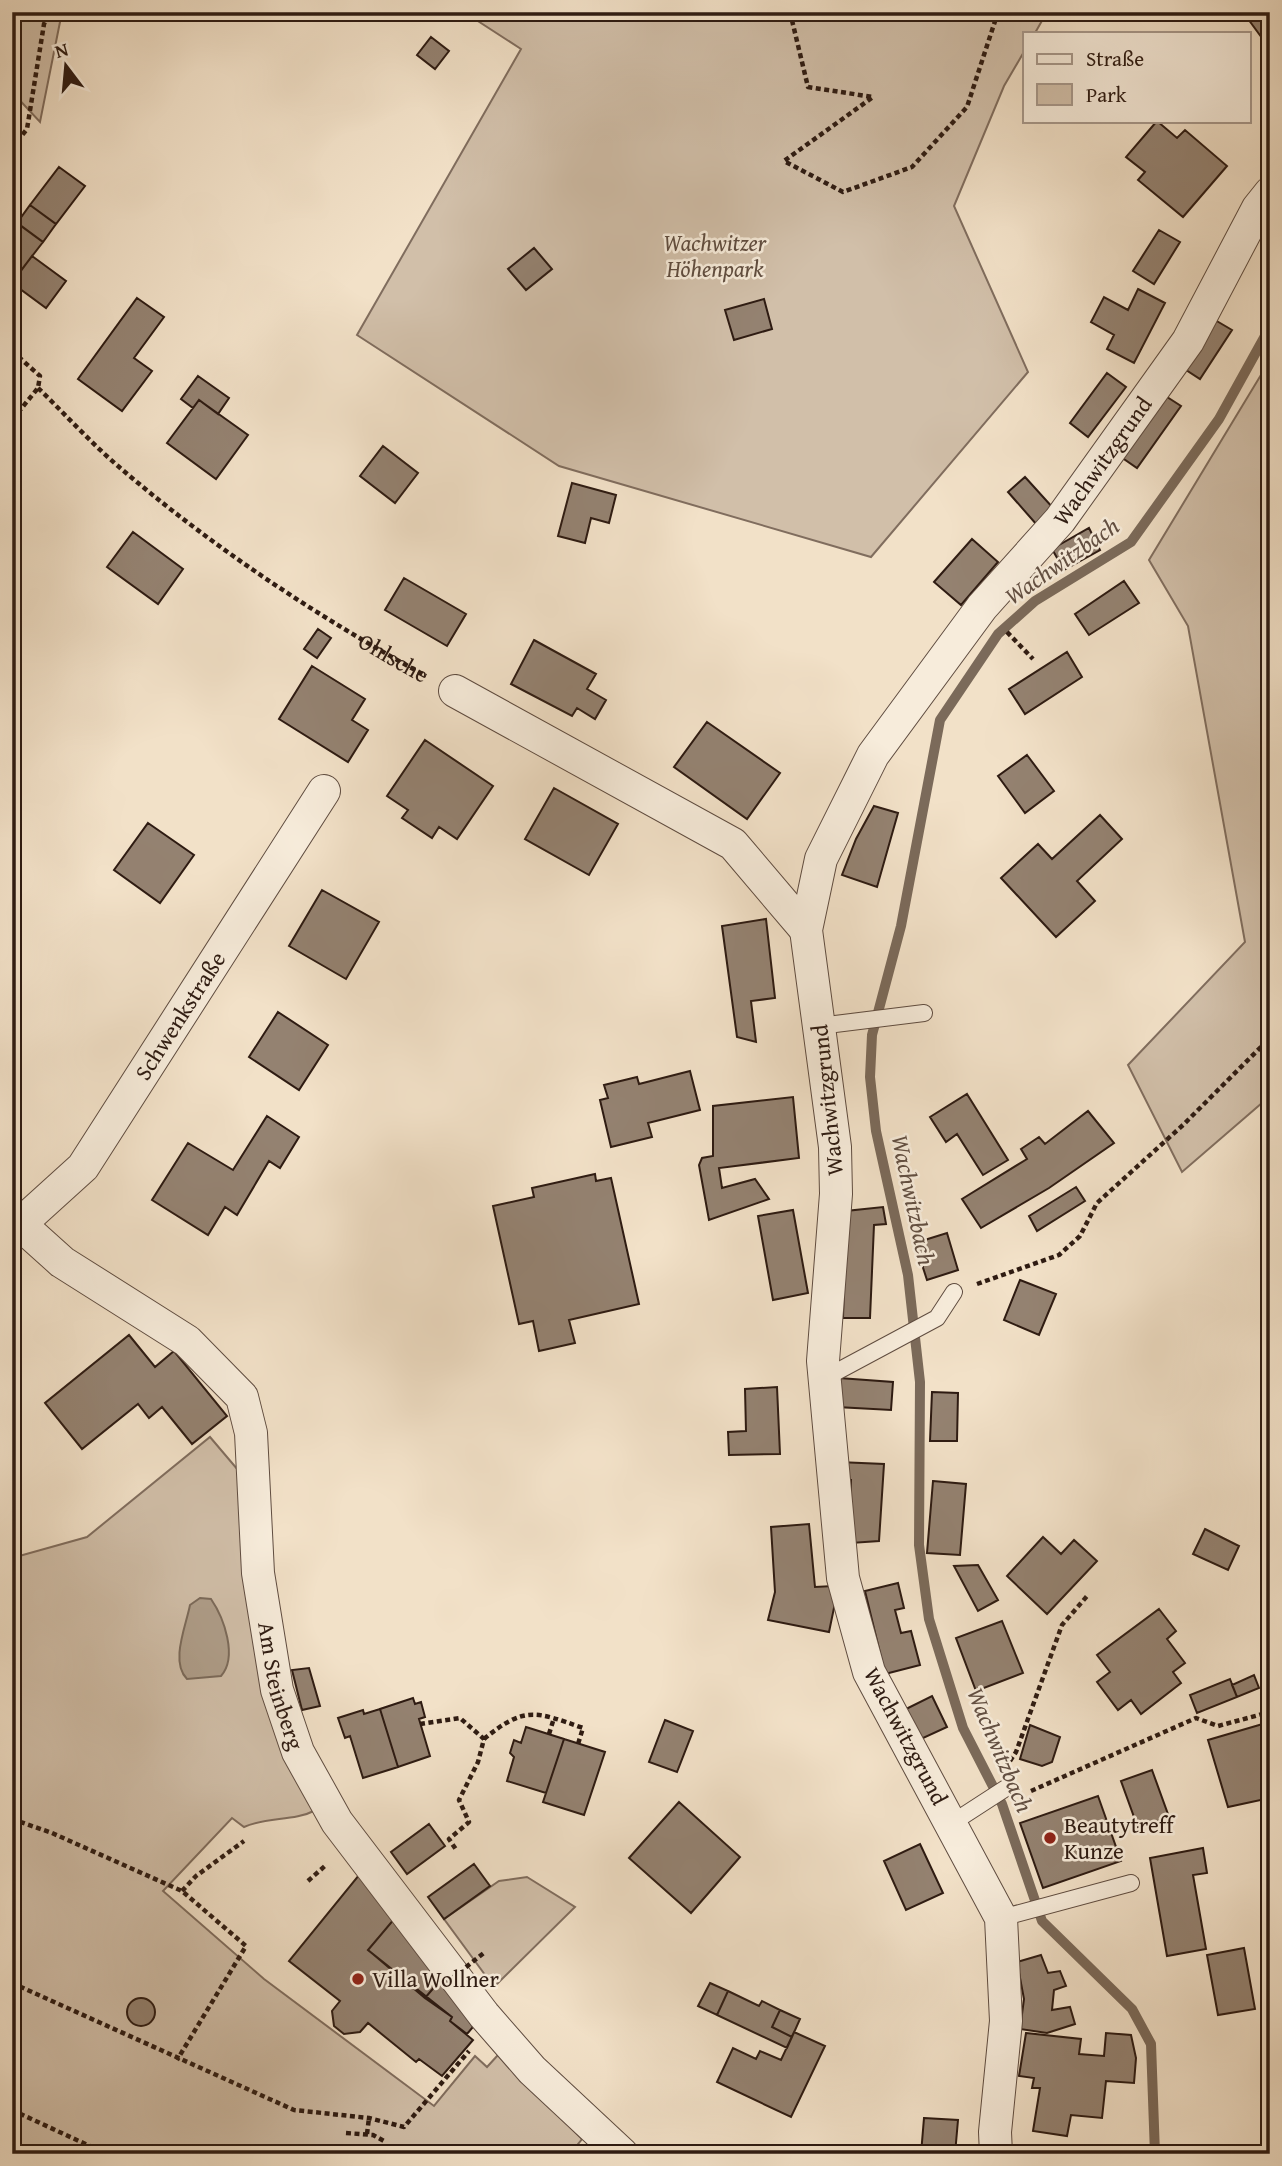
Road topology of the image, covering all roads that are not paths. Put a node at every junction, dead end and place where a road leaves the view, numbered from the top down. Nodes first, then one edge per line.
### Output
1 (1270, 193) edge
2 (455, 691) road end
3 (324, 791) dead end
4 (806, 930) junction
5 (924, 1013) dead end
6 (819, 1026) junction
7 (16, 1221) edge
8 (954, 1292) road end
9 (825, 1378) junction
10 (1006, 1788) dead end
11 (952, 1823) junction
12 (1131, 1883) dead end
13 (1011, 1914) junction
14 (622, 2154) edge
15 (996, 2154) edge

1 - 4 street, Wachwitzgrund
2 - 4 street, Ohlsche
3 - 7 street, Schwenkstraße
4 - 6 street, Wachwitzgrund
5 - 6 lane
6 - 9 street, Wachwitzgrund
7 - 14 street, Am Steinberg
8 - 9 lane
9 - 11 street, Wachwitzgrund
10 - 11 lane
11 - 13 street, Wachwitzgrund
12 - 13 lane
13 - 15 street, Wachwitzgrund

